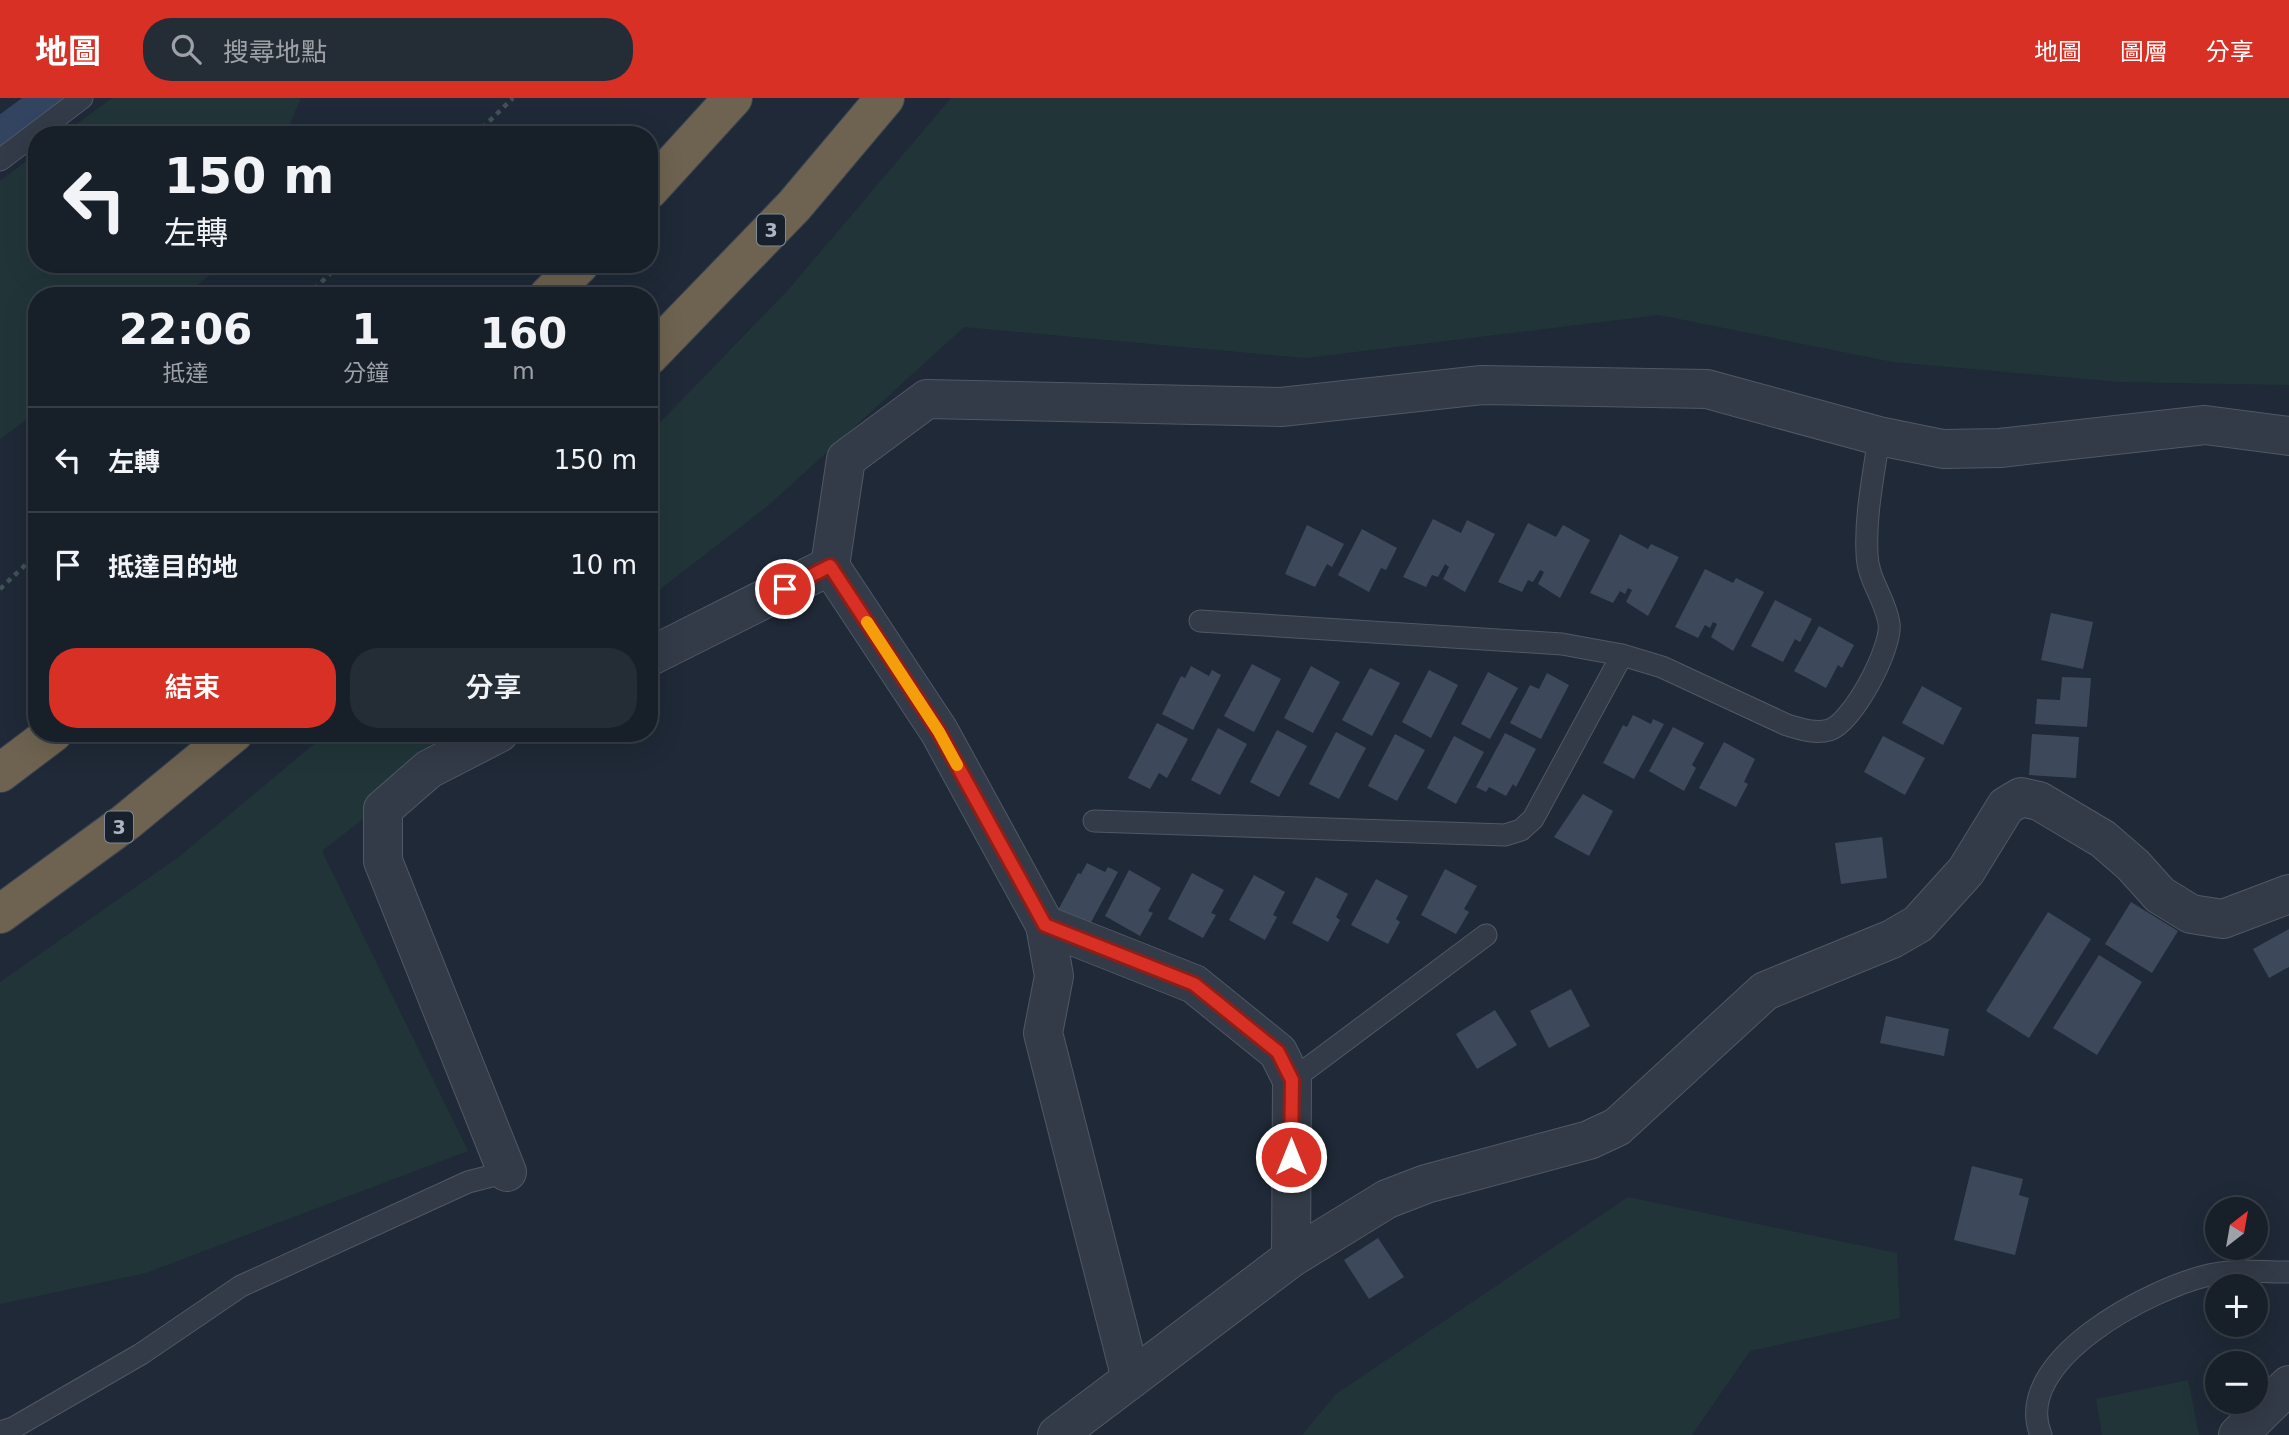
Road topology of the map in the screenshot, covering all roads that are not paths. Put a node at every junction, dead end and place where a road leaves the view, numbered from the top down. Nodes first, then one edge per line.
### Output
1 (82, 98) edge
2 (733, 98) edge
3 (885, 98) edge
4 (45, 126) edge
5 (28, 139) edge
6 (0, 160) edge
7 (658, 180) edge
8 (571, 273) edge
9 (557, 287) edge
10 (658, 347) edge
11 (1879, 436) junction
12 (2289, 436) edge
13 (830, 566) junction
14 (1200, 621) dead end
15 (658, 652) edge
16 (1622, 655) junction
17 (41, 742) edge
18 (223, 742) edge
19 (482, 742) edge
20 (0, 773) edge
21 (1094, 821) dead end
22 (2289, 894) edge
23 (0, 914) edge
24 (1045, 925) junction
25 (1486, 934) dead end
26 (1292, 1080) junction
27 (508, 1172) joint
28 (1291, 1258) junction
29 (2289, 1272) edge
30 (1131, 1379) junction
31 (2289, 1385) edge
32 (0, 1433) edge
33 (1057, 1435) edge
34 (2040, 1435) edge
35 (2238, 1435) edge

1 - 4 lane
2 - 7 highway
3 - 10 highway, 3
5 - 6 lane
8 - 9 highway
11 - 12 street
11 - 13 street
11 - 16 lane
13 - 15 street
13 - 24 street
14 - 16 lane
16 - 21 lane
17 - 20 highway
18 - 23 highway, 3
19 - 27 street
22 - 28 street
24 - 26 street
24 - 30 street
25 - 26 lane
26 - 28 street
27 - 32 lane
28 - 30 street
29 - 34 lane
30 - 33 street
31 - 35 street

